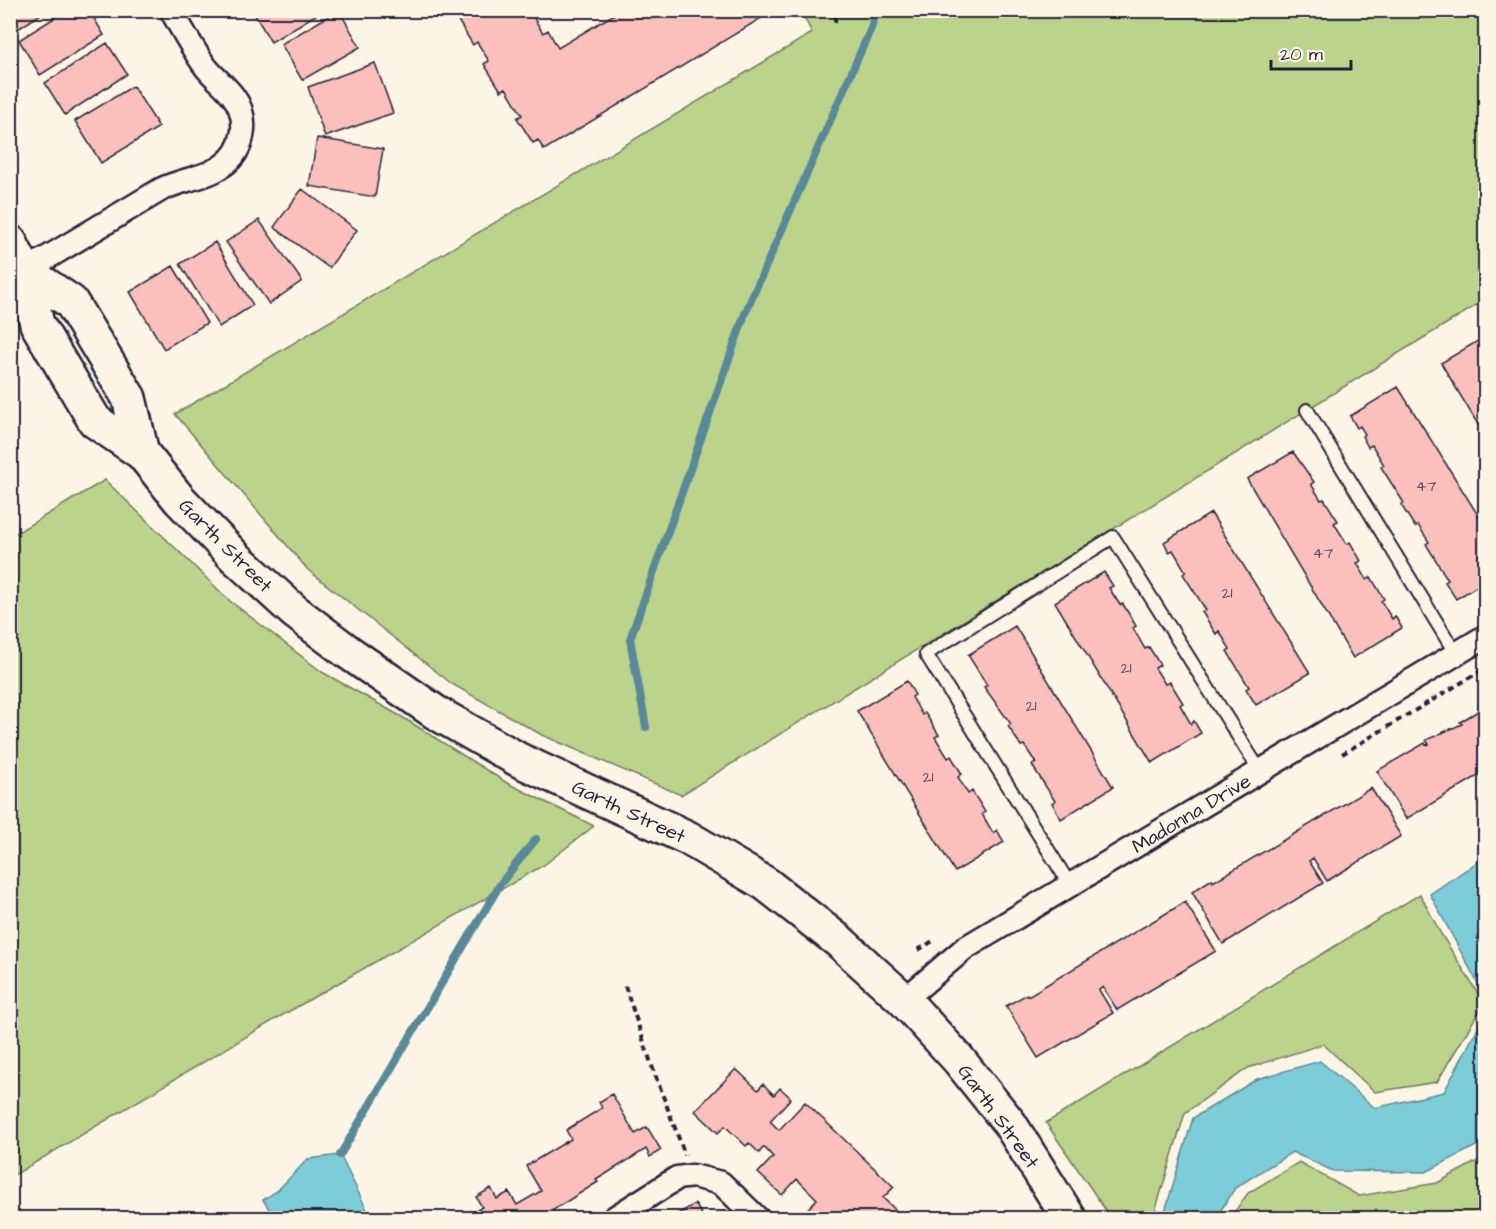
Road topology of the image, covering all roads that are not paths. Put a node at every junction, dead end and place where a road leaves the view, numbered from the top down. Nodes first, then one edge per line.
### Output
1 (171, 10) edge
2 (10, 242) edge
3 (25, 272) junction
4 (1307, 410) dead end
5 (1485, 636) edge
6 (1456, 654) junction
7 (1260, 771) junction
8 (1070, 885) junction
9 (904, 1000) junction
10 (614, 1218) edge
11 (757, 1218) edge
12 (1069, 1218) edge

1 - 3 street
2 - 3 street, Garth Street
3 - 9 street, Garth Street
4 - 6 lane
5 - 6 street, Madonna Drive
6 - 7 street, Madonna Drive
7 - 8 street, Madonna Drive
7 - 8 lane
8 - 9 street, Madonna Drive
9 - 12 street, Garth Street
10 - 11 street

